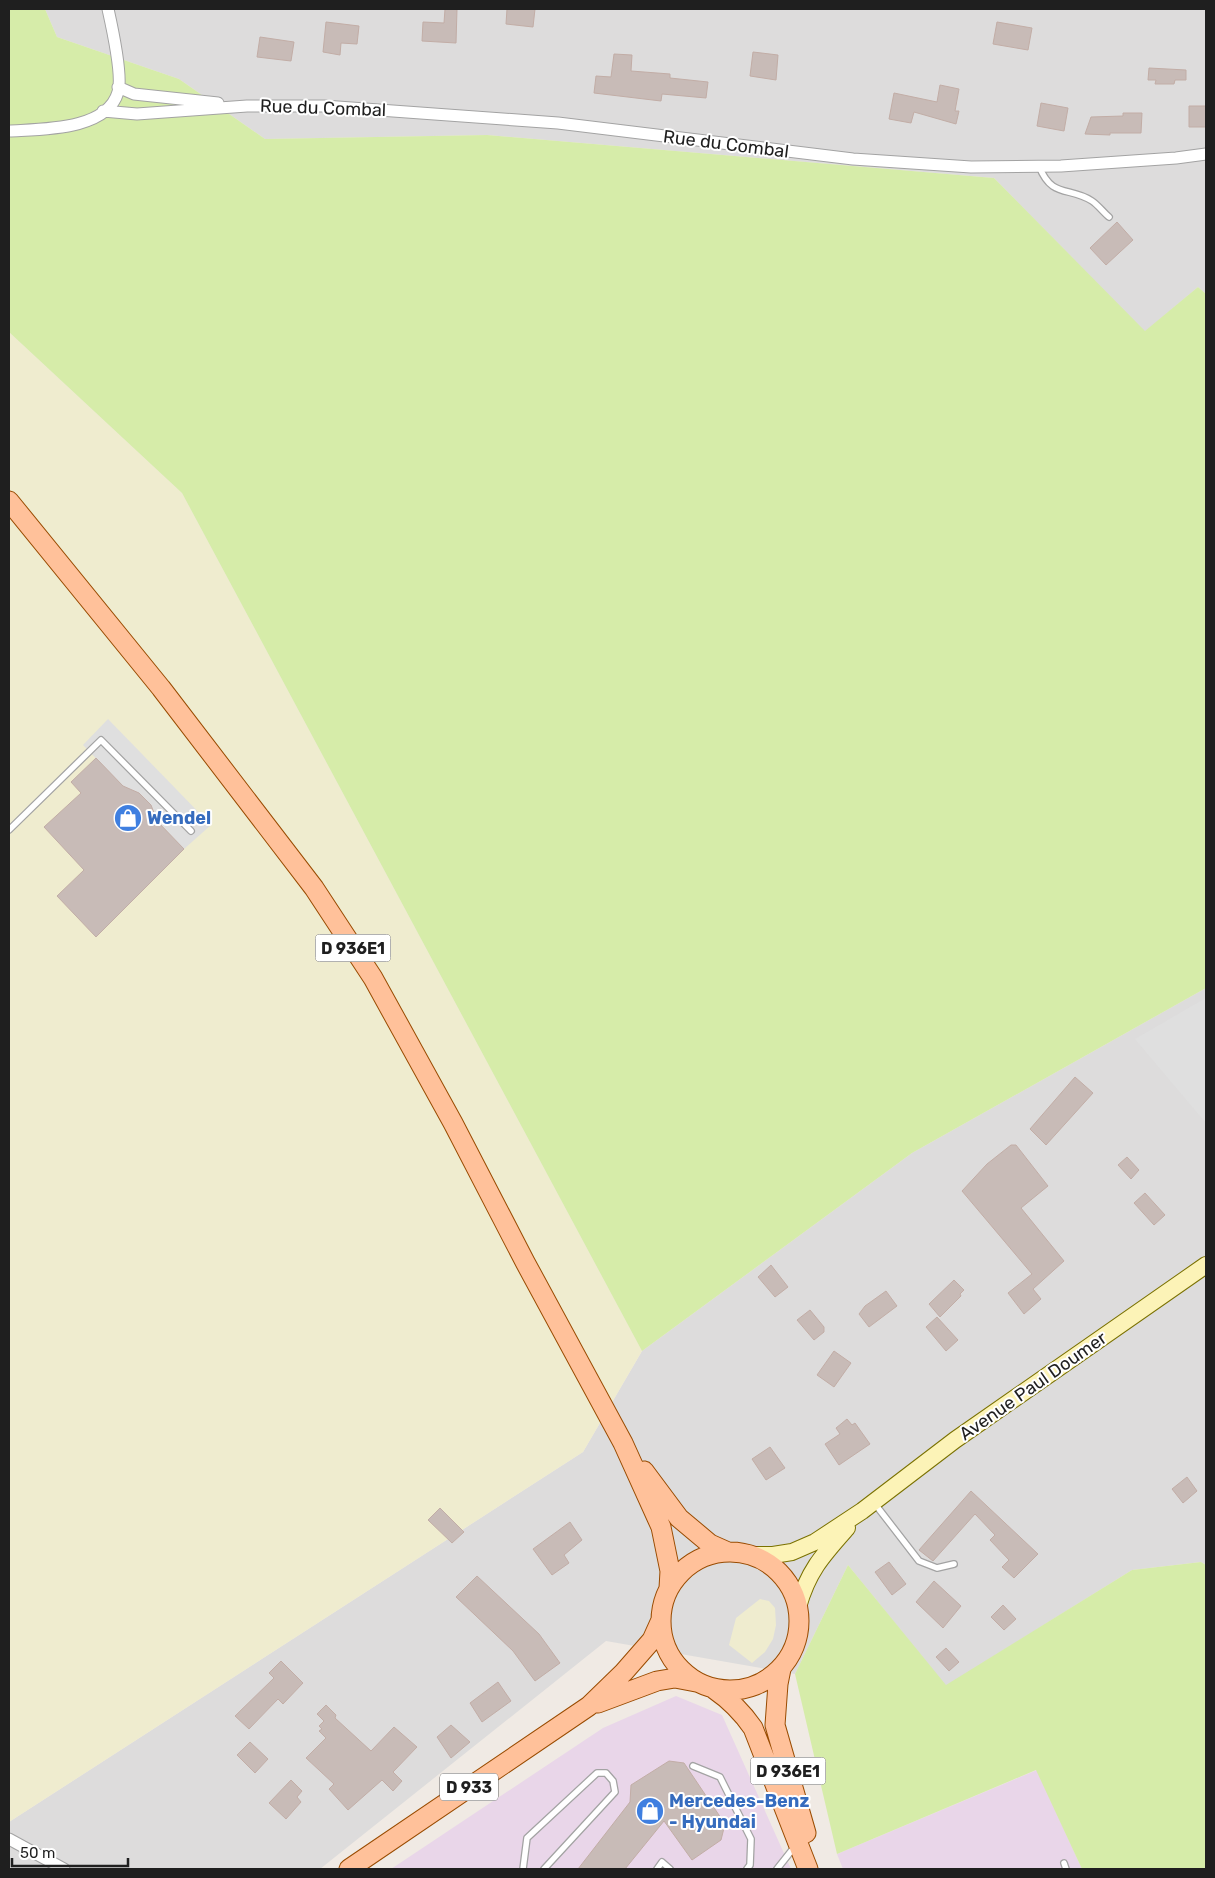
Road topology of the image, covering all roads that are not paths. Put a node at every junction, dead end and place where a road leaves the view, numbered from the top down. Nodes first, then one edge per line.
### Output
1 (108, 9) edge
2 (118, 87) junction
3 (247, 106) junction
4 (103, 111) junction
5 (9, 131) edge
6 (1206, 154) edge
7 (1039, 166) junction
8 (1109, 217) dead end
9 (9, 501) edge
10 (9, 830) edge
11 (191, 831) dead end
12 (1206, 1265) edge
13 (623, 1442) junction
14 (868, 1507) junction
15 (728, 1552) junction
16 (751, 1555) junction
17 (954, 1564) dead end
18 (669, 1588) junction
19 (798, 1607) junction
20 (661, 1620) junction
21 (781, 1669) junction
22 (705, 1685) junction
23 (589, 1706) junction
24 (693, 1766) dead end
25 (9, 1839) edge
26 (797, 1844) junction
27 (64, 1869) edge
28 (349, 1869) edge
29 (523, 1869) edge
30 (544, 1869) edge
31 (657, 1869) edge
32 (670, 1869) edge
33 (747, 1869) edge
34 (777, 1869) edge
35 (808, 1869) edge
36 (820, 1869) edge

1 - 2 street
2 - 3 street, Rue du Combal
2 - 4 street
3 - 4 street, Rue du Combal
3 - 7 street, Rue du Combal
4 - 5 street
6 - 7 street, Rue du Combal
7 - 8 lane
9 - 13 main road, D 936E1
10 - 11 lane
12 - 14 main road, Avenue Paul Doumer
13 - 15 main road, D 936E1
13 - 18 main road, D 936E1
14 - 16 main road
14 - 17 lane
14 - 19 main road
15 - 16 main road
15 - 18 main road
16 - 19 main road
18 - 20 main road
19 - 21 main road
20 - 22 main road
20 - 23 main road, D 933
21 - 22 main road
21 - 36 main road, D 936E1
22 - 23 main road, D 933
22 - 26 main road, D 936E1
23 - 28 main road, D 933
24 - 33 lane
25 - 27 street
26 - 34 lane
26 - 35 main road, D 936E1
29 - 30 lane
31 - 32 lane

